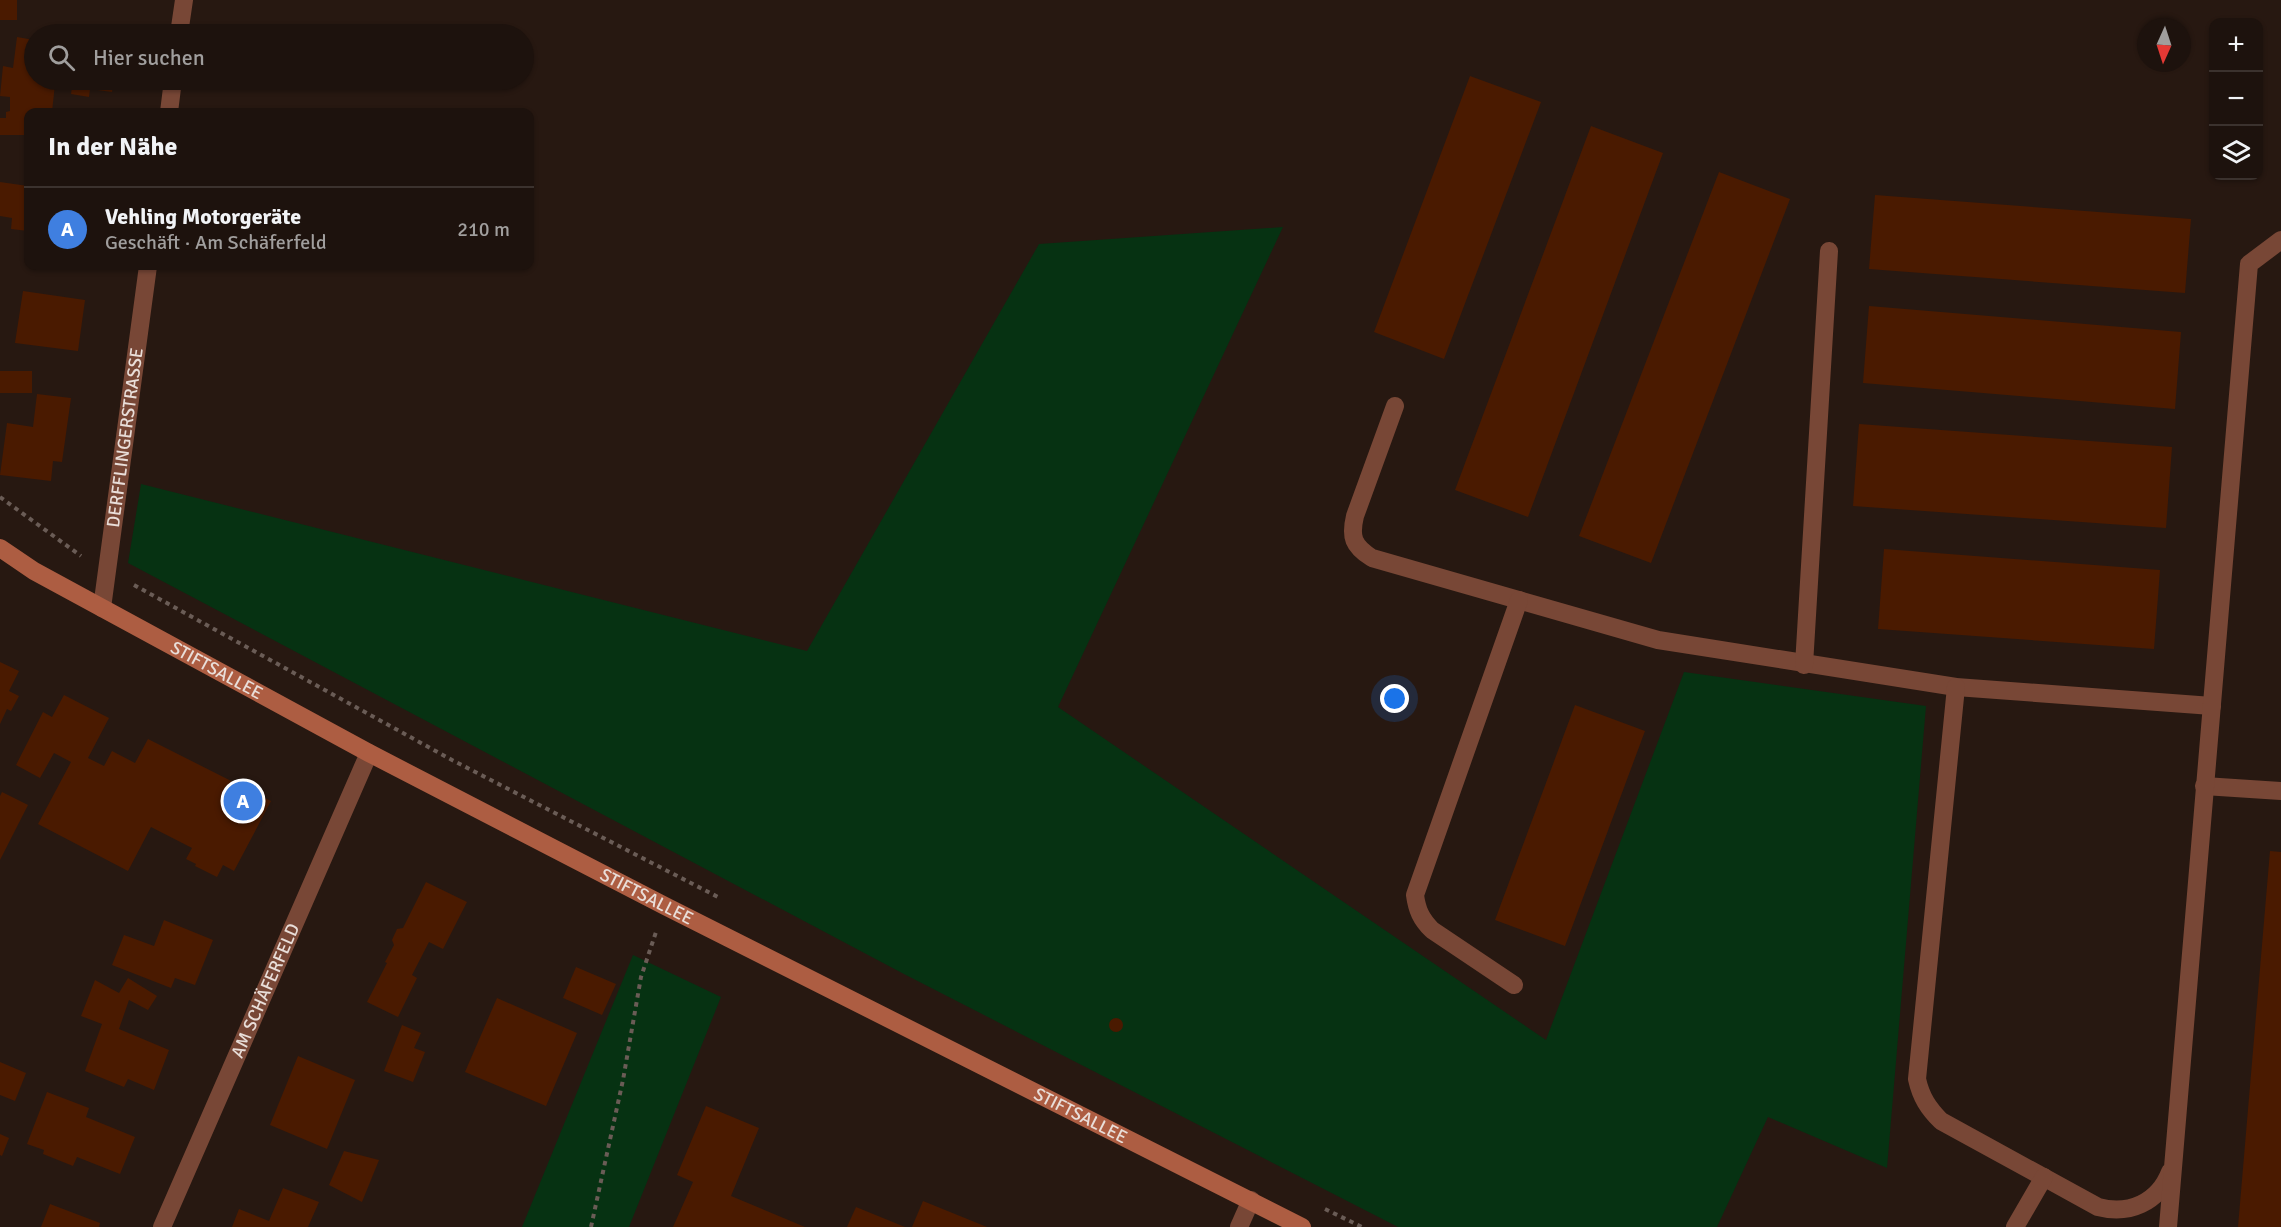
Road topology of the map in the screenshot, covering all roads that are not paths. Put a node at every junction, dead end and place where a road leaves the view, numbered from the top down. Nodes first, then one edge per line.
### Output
1 (184, 0) edge
2 (180, 24) edge
3 (172, 90) edge
4 (170, 108) edge
5 (2281, 240) edge
6 (1829, 251) dead end
7 (147, 270) edge
8 (1395, 406) dead end
9 (0, 548) edge
10 (1519, 600) junction
11 (102, 608) junction
12 (1804, 665) junction
13 (1956, 687) junction
14 (2212, 706) junction
15 (369, 753) junction
16 (2204, 786) junction
17 (2281, 791) edge
18 (1514, 985) dead end
19 (2172, 1165) junction
20 (2044, 1177) junction
21 (1251, 1200) junction
22 (162, 1227) edge
23 (1239, 1227) edge
24 (1302, 1227) edge
25 (2015, 1227) edge
26 (2168, 1227) edge

1 - 2 street
3 - 4 street
5 - 14 street
6 - 12 street
7 - 11 street, DERFFLINGERSTRASSE
8 - 10 street
9 - 11 main road, STIFTSALLEE
10 - 12 street
10 - 18 street
11 - 15 main road, STIFTSALLEE
12 - 13 street
13 - 14 street
13 - 20 street
14 - 16 street
15 - 21 main road, STIFTSALLEE
15 - 22 street, AM SCHÄFERFELD
16 - 17 street
16 - 19 street
19 - 20 street
19 - 26 street
20 - 25 street
21 - 23 street
21 - 24 main road, STIFTSALLEE

